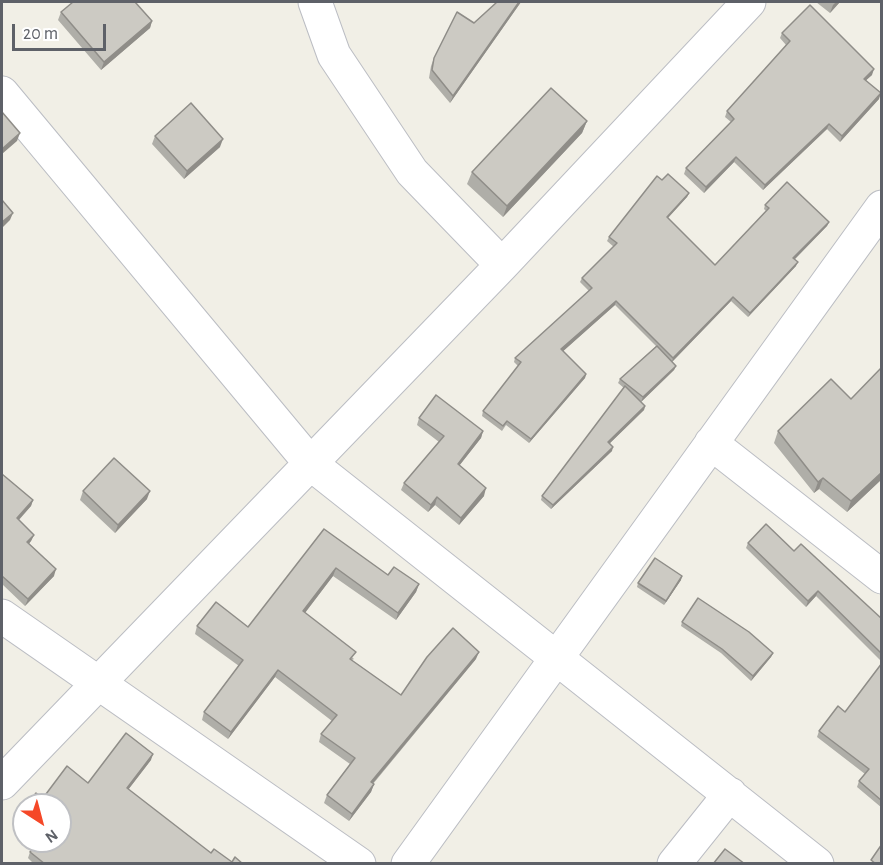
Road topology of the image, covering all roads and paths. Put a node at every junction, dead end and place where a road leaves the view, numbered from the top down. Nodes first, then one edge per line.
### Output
1 (315, 2) edge
2 (749, 2) edge
3 (2, 93) edge
4 (882, 207) edge
5 (502, 265) junction
6 (711, 443) junction
7 (311, 464) junction
8 (882, 577) edge
9 (2, 616) edge
10 (556, 658) junction
11 (99, 684) junction
12 (2, 783) edge
13 (730, 794) junction
14 (359, 864) edge
15 (408, 864) edge
16 (674, 864) edge
17 (817, 864) edge

1 - 5 street
2 - 5 street
3 - 7 street
4 - 6 street
5 - 7 street
6 - 8 street
6 - 10 street
7 - 10 street
7 - 11 street
9 - 11 street
10 - 13 street
10 - 15 street
11 - 12 street
11 - 14 street
13 - 16 street
13 - 17 street

